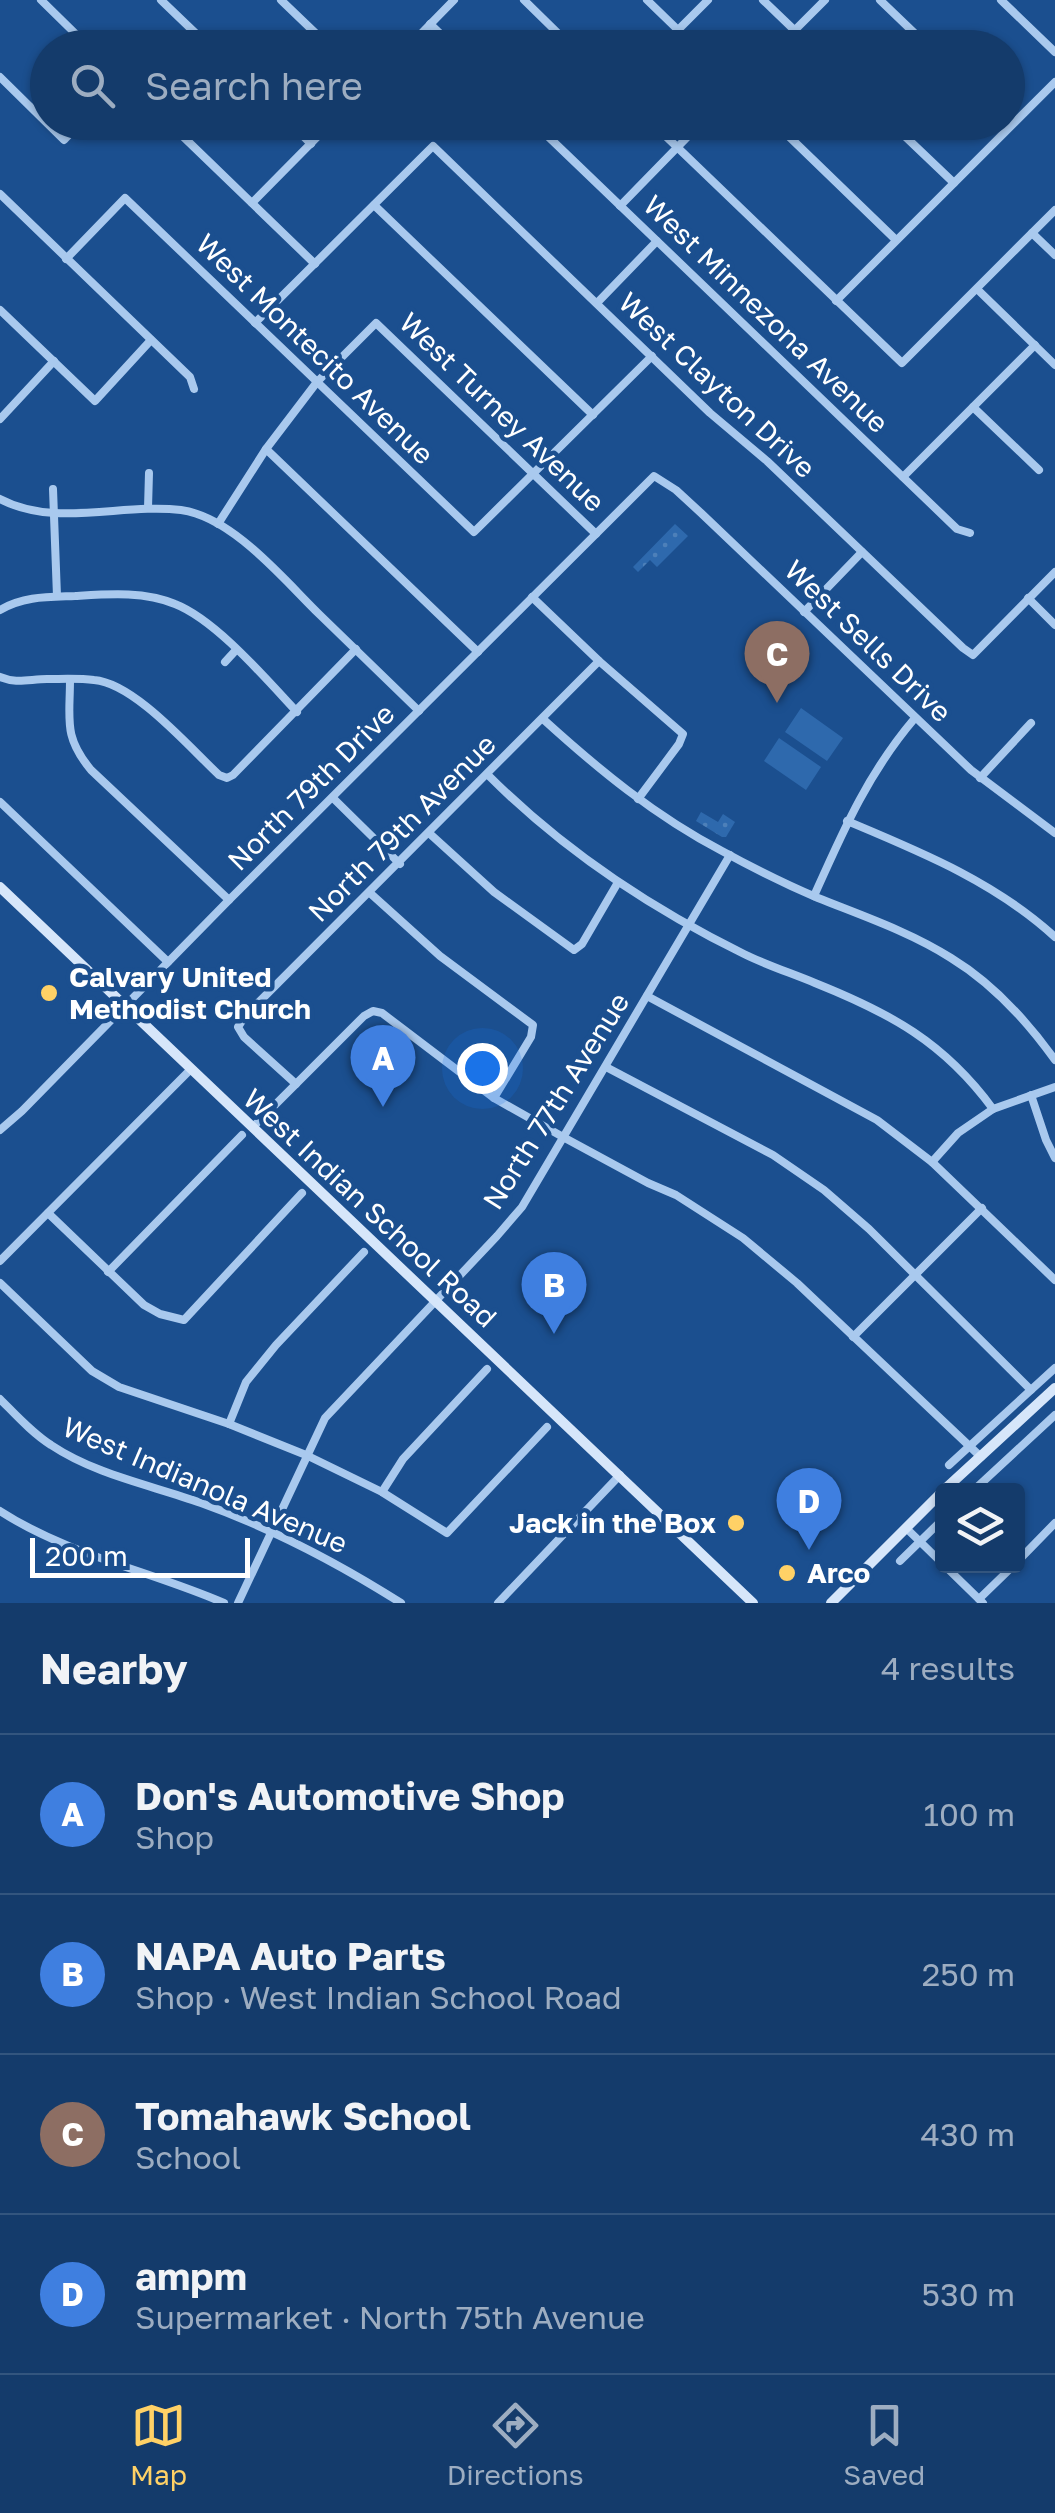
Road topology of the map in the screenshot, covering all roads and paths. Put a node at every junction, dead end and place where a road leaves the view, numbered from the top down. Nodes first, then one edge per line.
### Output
1 (42, 0) edge
2 (162, 0) edge
3 (282, 0) edge
4 (454, 0) edge
5 (524, 0) edge
6 (646, 0) edge
7 (708, 0) edge
8 (763, 0) edge
9 (825, 0) edge
10 (880, 0) edge
11 (1002, 0) edge
12 (430, 24) junction
13 (72, 30) edge
14 (193, 30) edge
15 (313, 30) edge
16 (424, 30) edge
17 (436, 30) edge
18 (555, 30) edge
19 (794, 30) joint
20 (911, 30) edge
21 (1055, 52) edge
22 (0, 78) edge
23 (1055, 82) edge
24 (30, 107) edge
25 (1025, 110) edge
26 (187, 140) edge
27 (307, 140) edge
28 (315, 140) edge
29 (552, 140) edge
30 (669, 140) edge
31 (685, 140) edge
32 (793, 140) edge
33 (909, 140) edge
34 (995, 140) edge
35 (311, 144) junction
36 (677, 148) junction
37 (954, 183) junction
38 (0, 194) edge
39 (252, 203) junction
40 (374, 205) junction
41 (620, 206) junction
42 (1055, 210) edge
43 (1032, 233) junction
44 (896, 240) junction
45 (657, 241) junction
46 (1055, 255) edge
47 (66, 259) junction
48 (315, 264) junction
49 (976, 289) junction
50 (836, 301) junction
51 (597, 303) junction
52 (0, 310) edge
53 (256, 323) junction
54 (151, 340) junction
55 (1035, 345) junction
56 (652, 356) junction
57 (54, 362) junction
58 (1055, 365) edge
59 (317, 382) junction
60 (194, 389) dead end
61 (973, 407) junction
62 (592, 416) junction
63 (0, 418) edge
64 (266, 449) junction
65 (1039, 470) dead end
66 (149, 473) dead end
67 (535, 474) junction
68 (654, 476) joint
69 (903, 477) junction
70 (53, 489) dead end
71 (0, 499) edge
72 (148, 508) junction
73 (53, 513) junction
74 (218, 524) junction
75 (970, 533) dead end
76 (596, 534) junction
77 (862, 552) junction
78 (1055, 572) edge
79 (56, 596) junction
80 (532, 597) junction
81 (1028, 598) junction
82 (0, 610) edge
83 (804, 612) junction
84 (1055, 625) edge
85 (356, 649) junction
86 (236, 650) junction
87 (478, 652) junction
88 (600, 661) junction
89 (225, 662) dead end
90 (0, 678) edge
91 (70, 679) junction
92 (419, 711) junction
93 (296, 712) junction
94 (915, 718) junction
95 (543, 719) junction
96 (1031, 722) dead end
97 (488, 775) junction
98 (980, 778) junction
99 (334, 798) junction
100 (638, 799) junction
101 (0, 802) edge
102 (847, 821) junction
103 (1055, 832) edge
104 (430, 833) junction
105 (730, 855) junction
106 (400, 864) junction
107 (618, 884) junction
108 (370, 893) junction
109 (3, 894) edge
110 (814, 896) junction
111 (229, 900) junction
112 (688, 924) junction
113 (1055, 937) edge
114 (168, 962) junction
115 (647, 996) junction
116 (126, 1007) junction
117 (1055, 1060) edge
118 (606, 1067) junction
119 (190, 1068) junction
120 (296, 1084) junction
121 (1055, 1087) edge
122 (1030, 1096) junction
123 (494, 1098) junction
124 (993, 1109) junction
125 (253, 1127) junction
126 (0, 1130) edge
127 (242, 1135) dead end
128 (563, 1137) junction
129 (1055, 1158) edge
130 (932, 1162) junction
131 (302, 1193) dead end
132 (982, 1208) junction
133 (48, 1213) junction
134 (364, 1252) dead end
135 (0, 1261) edge
136 (108, 1272) junction
137 (916, 1274) junction
138 (1055, 1280) edge
139 (0, 1283) edge
140 (435, 1300) junction
141 (853, 1337) junction
142 (1055, 1368) edge
143 (488, 1370) dead end
144 (1055, 1388) edge
145 (1031, 1390) junction
146 (0, 1399) edge
147 (1055, 1415) edge
148 (229, 1424) junction
149 (548, 1426) dead end
150 (970, 1446) junction
151 (306, 1455) junction
152 (981, 1457) junction
153 (950, 1464) dead end
154 (620, 1475) junction
155 (952, 1483) edge
156 (982, 1483) edge
157 (382, 1492) junction
158 (935, 1499) edge
159 (0, 1510) edge
160 (1055, 1523) edge
161 (935, 1527) edge
162 (906, 1528) junction
163 (271, 1532) junction
164 (920, 1541) junction
165 (1025, 1553) edge
166 (935, 1555) edge
167 (900, 1560) dead end
168 (953, 1573) edge
169 (1006, 1573) edge
170 (981, 1601) edge
171 (224, 1603) edge
172 (238, 1603) edge
173 (400, 1603) edge
174 (498, 1603) edge
175 (753, 1603) edge
176 (830, 1603) edge

1 - 13 street
2 - 14 street
3 - 15 street
4 - 12 street
5 - 18 street
6 - 7 street
8 - 19 street
9 - 19 street
10 - 20 street
11 - 21 street
12 - 16 street
12 - 17 street
22 - 24 street
23 - 25 street
26 - 39 street
27 - 35 street
28 - 35 street
29 - 41 street, West Minnezona Avenue
30 - 36 street
31 - 36 street
32 - 44 street
33 - 37 street
34 - 37 street
35 - 39 street
36 - 41 street
36 - 50 street
37 - 44 street
38 - 47 street
39 - 48 street
40 - 48 street
40 - 51 street, West Clayton Drive
40 - 62 street
41 - 45 street, West Minnezona Avenue
42 - 43 street
43 - 46 street
43 - 49 street
44 - 50 street
45 - 51 street
45 - 69 street, West Minnezona Avenue
47 - 53 street, West Montecito Avenue
47 - 54 street
48 - 53 street
49 - 50 street
49 - 55 street
51 - 56 street, West Clayton Drive
52 - 57 street
53 - 59 street, West Montecito Avenue
54 - 57 street
54 - 60 street
55 - 58 street
55 - 61 street
56 - 62 street
56 - 77 street, West Clayton Drive
57 - 63 street
59 - 64 street
59 - 67 street, West Montecito Avenue
59 - 67 street, West Turney Avenue
61 - 65 street
61 - 69 street
62 - 67 street
64 - 74 street
64 - 87 street
66 - 72 street
67 - 76 street, West Turney Avenue
68 - 76 street, North 79th Drive
68 - 83 street, West Sells Drive
69 - 75 street, West Minnezona Avenue
70 - 73 street
71 - 73 street
72 - 73 street
72 - 74 street
73 - 79 street
74 - 85 street
76 - 80 street, North 79th Drive
77 - 81 street, West Clayton Drive
77 - 83 street
78 - 81 street
79 - 82 street
79 - 86 street
80 - 87 street, North 79th Drive
80 - 88 street
81 - 84 street
83 - 94 street, West Sells Drive
85 - 92 street
85 - 93 street
86 - 89 street
86 - 93 street
87 - 92 street, North 79th Drive
88 - 95 street, North 79th Avenue
88 - 100 street
90 - 91 street
91 - 93 street
91 - 111 street
92 - 99 street, North 79th Drive
94 - 98 street, West Sells Drive
94 - 102 street
95 - 97 street, North 79th Avenue
95 - 100 street
96 - 98 street
97 - 104 street, North 79th Avenue
97 - 107 street
98 - 103 street, West Sells Drive
99 - 106 street
99 - 111 street, North 79th Drive
100 - 105 street
101 - 114 street
102 - 110 street
102 - 113 street
104 - 106 street, North 79th Avenue
104 - 107 street
105 - 110 street
105 - 112 street, North 77th Avenue
106 - 108 street, North 79th Avenue
107 - 112 street
108 - 120 street, North 79th Avenue
108 - 123 street
109 - 116 main road, West Indian School Road
110 - 117 street
111 - 114 street, North 79th Drive
112 - 115 street, North 77th Avenue
112 - 124 street
114 - 116 street, North 79th Drive
115 - 118 street, North 77th Avenue
115 - 130 street
116 - 119 main road, West Indian School Road
116 - 126 street, North 79th Drive
118 - 128 street, North 77th Avenue
118 - 137 street
119 - 125 main road, West Indian School Road
119 - 133 street
120 - 123 street
120 - 125 street
121 - 122 street
122 - 124 street
122 - 129 street
123 - 128 street
124 - 130 street
125 - 140 main road, West Indian School Road
127 - 136 street
128 - 140 street, North 77th Avenue
128 - 141 street
130 - 132 street
131 - 136 street
132 - 137 street
132 - 138 street
133 - 135 street
133 - 136 street
134 - 148 street
137 - 141 street
137 - 145 street
139 - 148 street
140 - 151 street, North 77th Avenue
140 - 154 main road, West Indian School Road
141 - 150 street
142 - 145 street
143 - 157 street
144 - 152 main road
145 - 150 street
146 - 163 street, West Indianola Avenue
147 - 156 street
148 - 151 street
149 - 157 street
150 - 152 street
150 - 153 street
151 - 157 street
151 - 163 street, North 77th Avenue
152 - 155 main road
154 - 174 street
154 - 175 main road, West Indian School Road
158 - 162 main road
159 - 171 street
160 - 165 street
161 - 164 street
162 - 164 street
162 - 176 main road
163 - 172 street, North 77th Avenue
163 - 173 street, West Indianola Avenue
164 - 166 street
164 - 167 street
168 - 170 street
169 - 170 street

